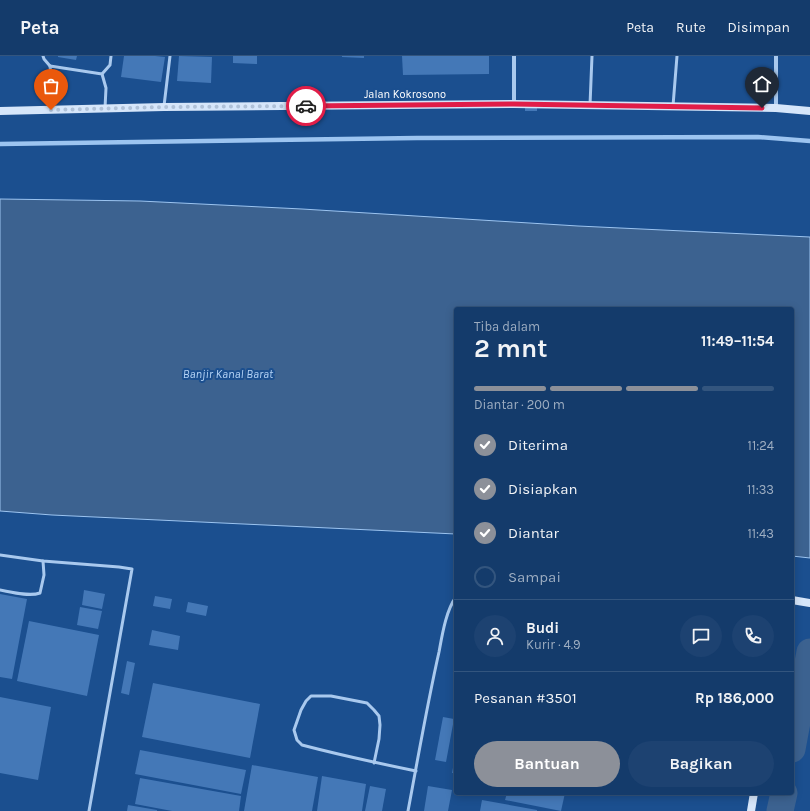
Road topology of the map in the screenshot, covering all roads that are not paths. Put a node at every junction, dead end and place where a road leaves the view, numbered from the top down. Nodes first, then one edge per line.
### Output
1 (43, 56) edge
2 (111, 56) edge
3 (170, 56) edge
4 (514, 56) edge
5 (592, 56) edge
6 (677, 56) edge
7 (776, 56) edge
8 (50, 66) junction
9 (102, 74) junction
10 (514, 104) junction
11 (590, 105) junction
12 (673, 106) junction
13 (164, 107) junction
14 (776, 108) junction
15 (105, 109) junction
16 (51, 110) junction
17 (0, 111) edge
18 (810, 111) edge
19 (0, 555) edge
20 (43, 561) junction
21 (0, 590) edge
22 (454, 600) edge
23 (794, 600) edge
24 (810, 603) edge
25 (374, 763) junction
26 (416, 771) junction
27 (754, 795) edge
28 (89, 811) edge
29 (408, 811) edge
30 (751, 811) edge

1 - 8 lane
2 - 9 lane
3 - 13 lane
4 - 10 street
5 - 11 lane
6 - 12 lane
7 - 14 street
8 - 9 lane
8 - 16 lane
9 - 15 lane
10 - 11 street, Jalan Kokrosono
10 - 13 street, Jalan Kokrosono
11 - 12 street, Jalan Kokrosono
12 - 14 street, Jalan Kokrosono
13 - 15 street, Jalan Kokrosono
14 - 18 street, Jalan Kokrosono
15 - 16 street, Jalan Kokrosono
16 - 17 street, Jalan Kokrosono
19 - 20 lane
20 - 21 lane
20 - 28 lane
22 - 26 lane
23 - 24 street
25 - 25 lane
25 - 26 lane
26 - 29 lane
27 - 30 street

